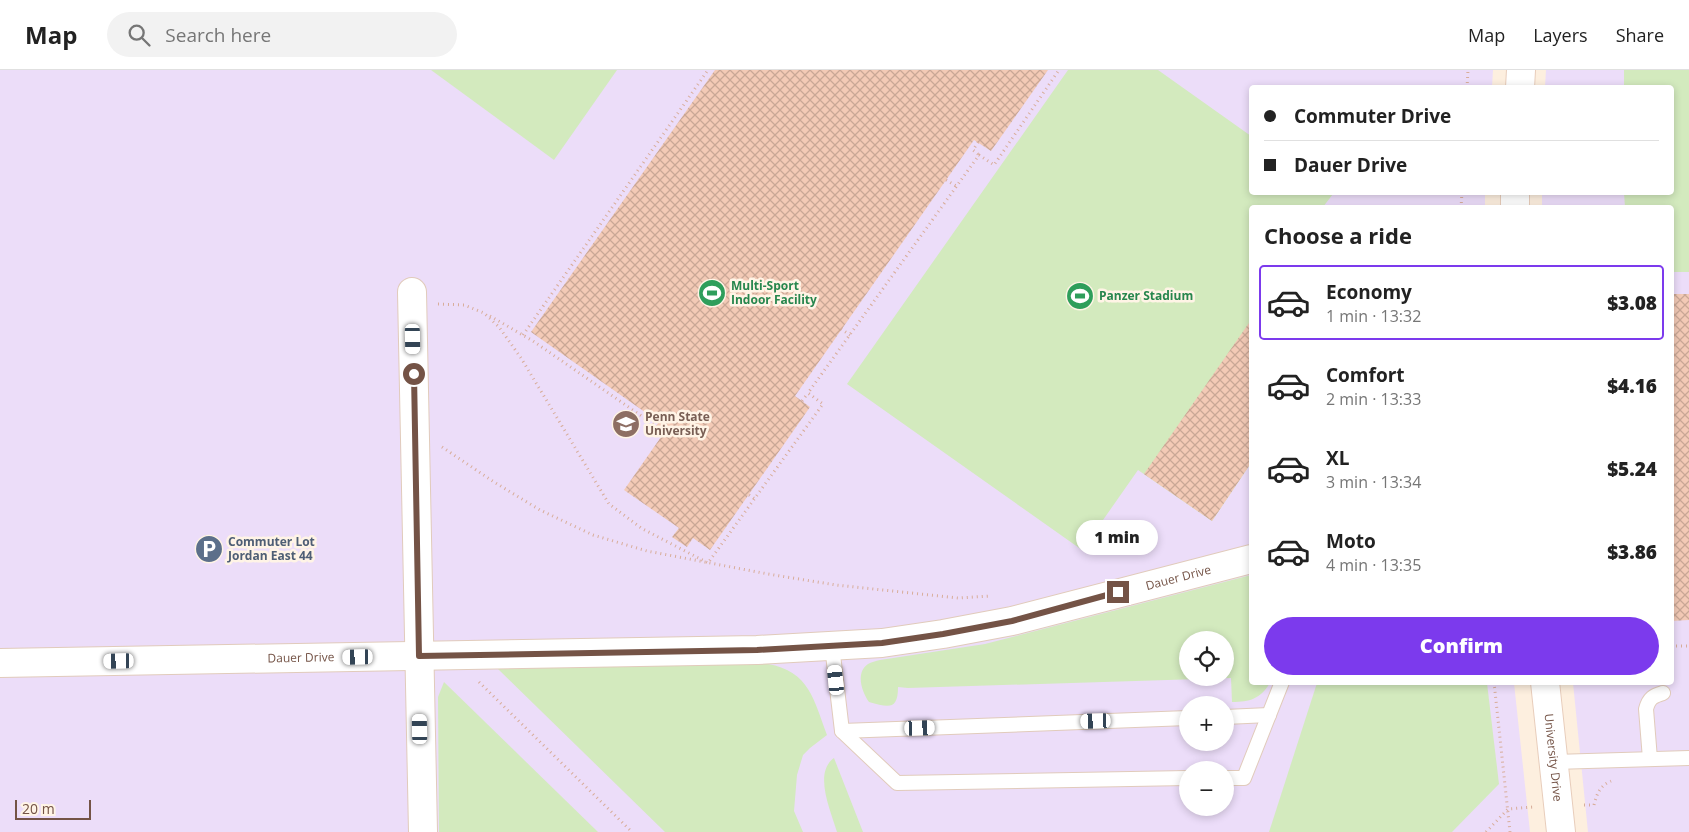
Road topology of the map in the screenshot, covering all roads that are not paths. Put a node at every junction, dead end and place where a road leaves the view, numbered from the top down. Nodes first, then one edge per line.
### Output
1 (1522, 70) edge
2 (1520, 85) edge
3 (424, 298) road end
4 (1249, 560) edge
5 (832, 646) junction
6 (419, 656) junction
7 (0, 663) edge
8 (1281, 685) edge
9 (1546, 685) edge
10 (1663, 693) dead end
11 (1269, 715) junction
12 (1234, 717) edge
13 (1179, 718) edge
14 (842, 731) junction
15 (1689, 758) edge
16 (1650, 759) junction
17 (1554, 762) junction
18 (1179, 778) edge
19 (1234, 778) edge
20 (422, 832) edge
21 (1561, 832) edge

1 - 2 street
3 - 6 street
4 - 5 street, Dauer Drive
5 - 6 street, Dauer Drive
5 - 14 lane
6 - 7 street, Dauer Drive
6 - 20 street
8 - 11 lane
9 - 17 street, University Drive
10 - 16 lane
11 - 12 lane
11 - 19 lane
13 - 14 lane
14 - 18 lane
15 - 16 lane
16 - 17 lane
17 - 21 street, University Drive

